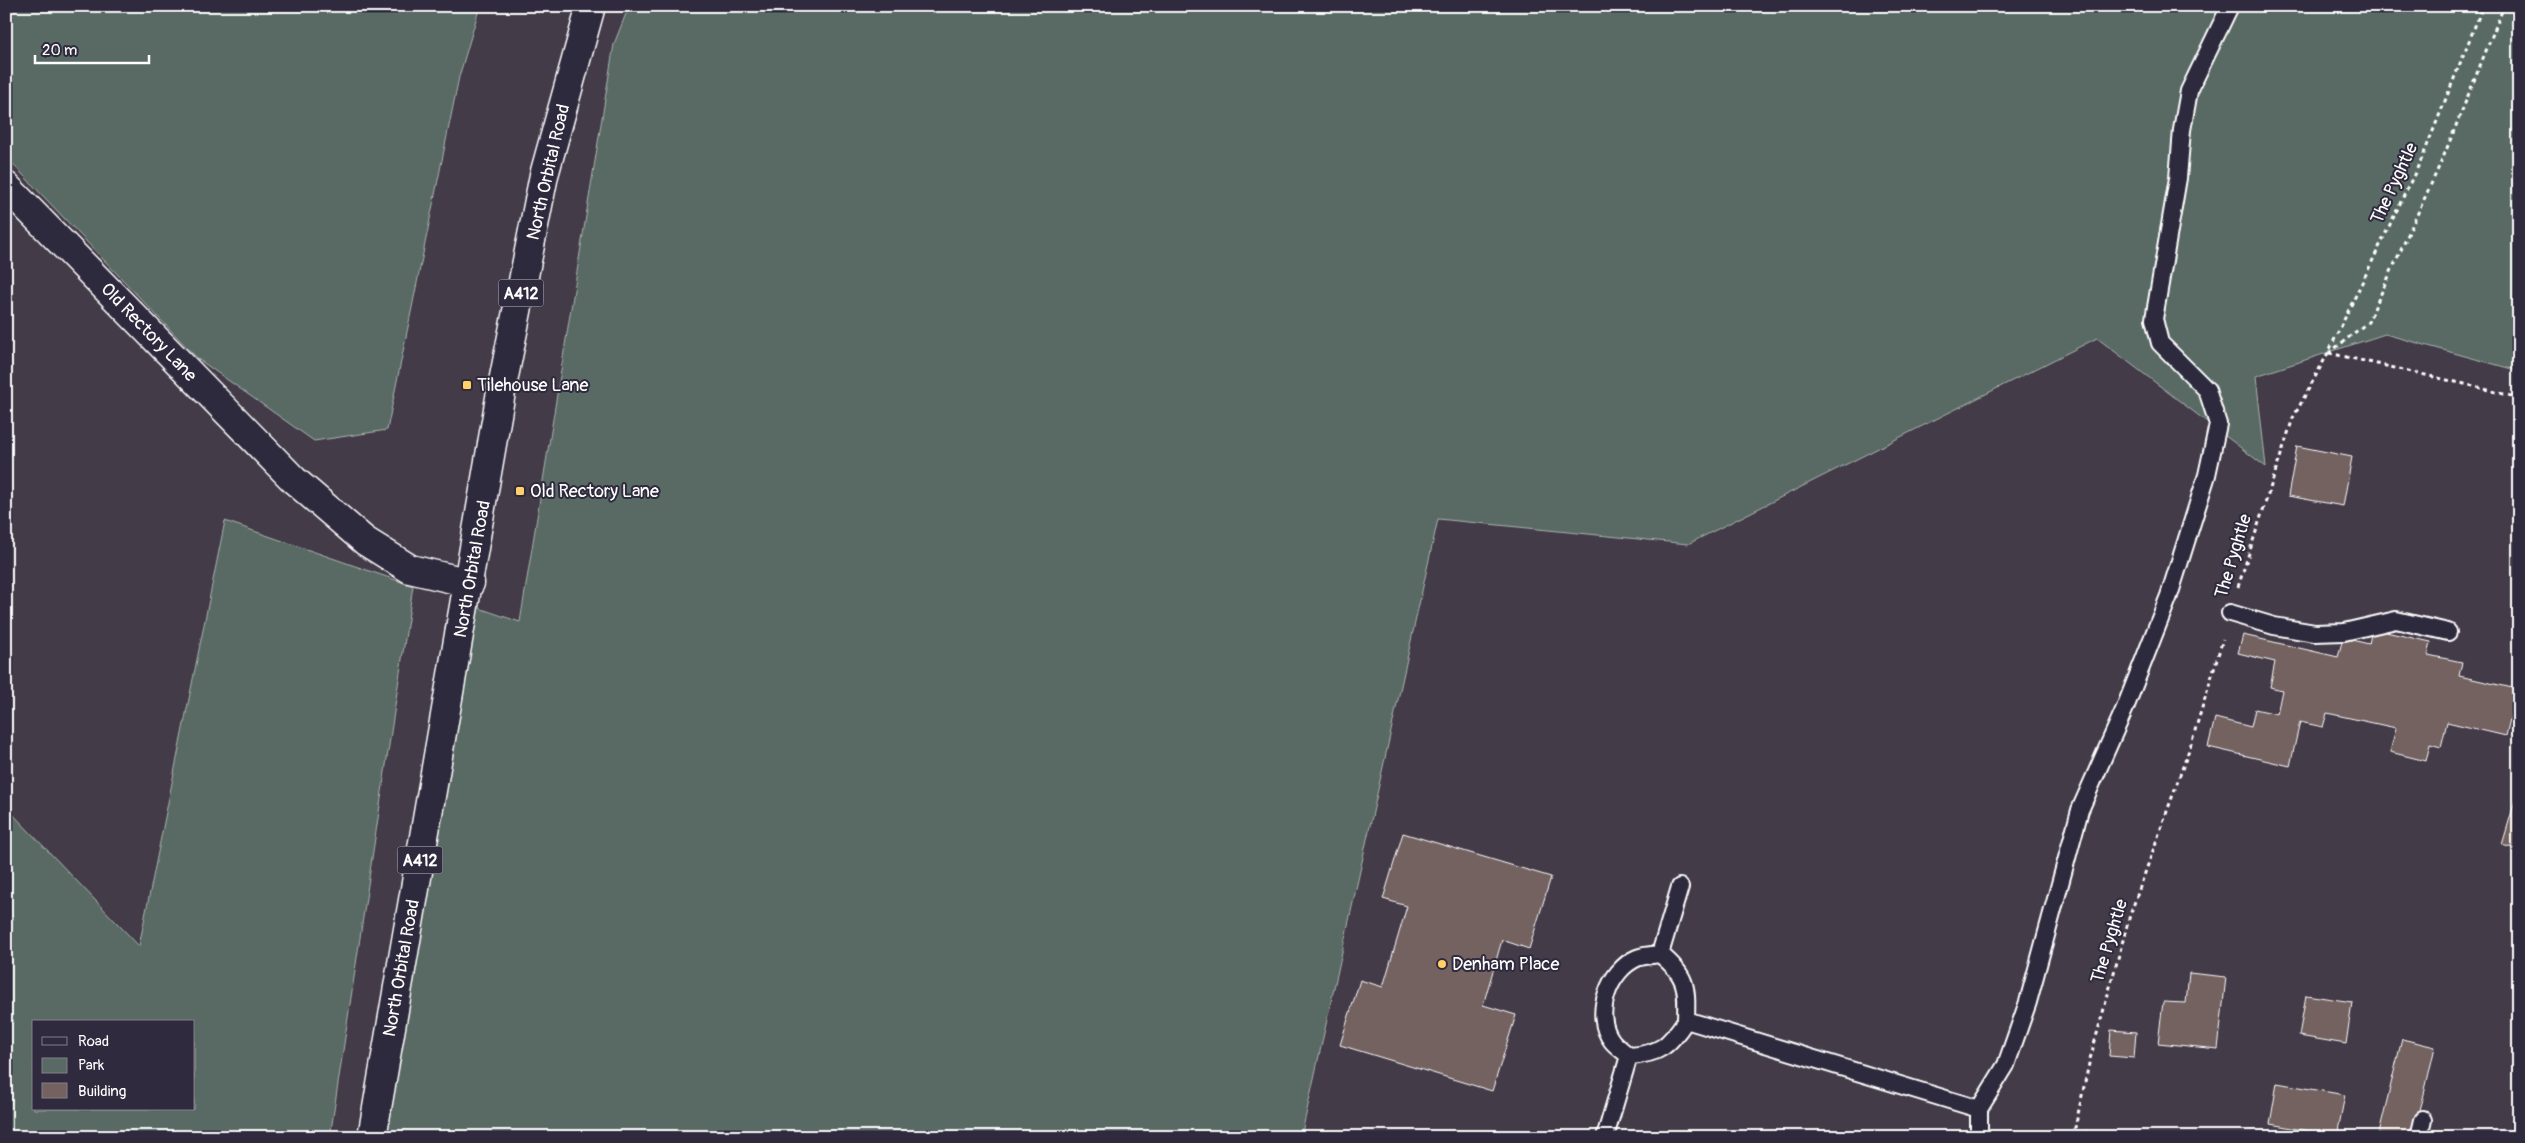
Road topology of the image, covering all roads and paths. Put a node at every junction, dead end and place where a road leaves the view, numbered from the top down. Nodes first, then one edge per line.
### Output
1 (591, 6) edge
2 (2230, 6) edge
3 (2483, 6) edge
4 (2504, 6) edge
5 (6, 186) edge
6 (2328, 353) junction
7 (2519, 398) edge
8 (470, 583) junction
9 (2230, 613) junction
10 (2448, 632) dead end
11 (1680, 887) dead end
12 (1660, 954) junction
13 (1686, 1020) junction
14 (1629, 1056) junction
15 (1979, 1109) junction
16 (2423, 1120) dead end
17 (372, 1137) edge
18 (1605, 1137) edge
19 (1979, 1137) edge
20 (2073, 1137) edge
21 (2419, 1137) edge

1 - 8 main road, North Orbital Road / A412
2 - 15 lane
3 - 6 path, The Pyghtle
4 - 6 path
5 - 8 main road, Old Rectory Lane
6 - 7 path
6 - 9 path, The Pyghtle
8 - 17 main road, North Orbital Road / A412
9 - 10 lane
9 - 20 path, The Pyghtle
11 - 12 lane
12 - 13 lane
12 - 14 lane
13 - 14 lane
13 - 15 lane
14 - 18 lane
15 - 19 lane
16 - 21 lane

